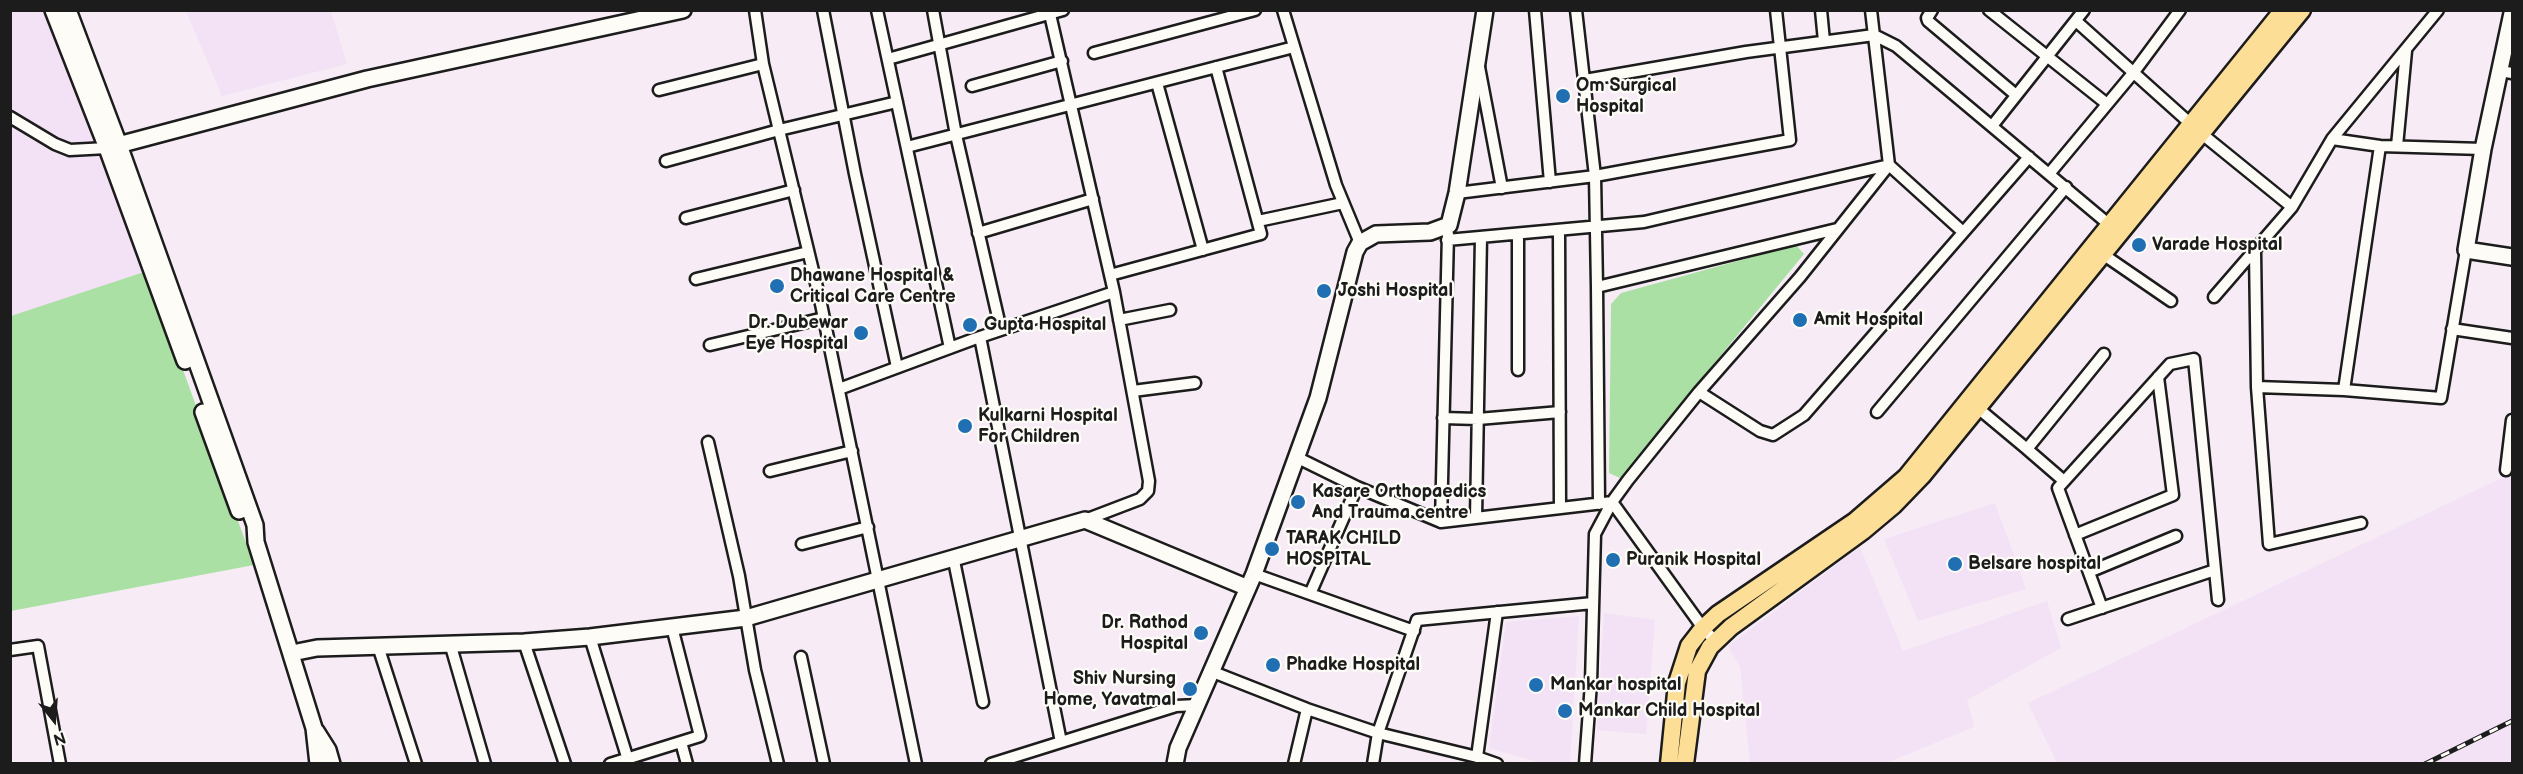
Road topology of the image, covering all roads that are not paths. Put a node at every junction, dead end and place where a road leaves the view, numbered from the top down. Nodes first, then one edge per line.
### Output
1 (53, 10) edge
2 (68, 10) edge
3 (755, 10) edge
4 (823, 10) edge
5 (877, 10) edge
6 (933, 10) edge
7 (1063, 10) edge
8 (1255, 10) edge
9 (1283, 10) edge
10 (1485, 10) edge
11 (1535, 10) edge
12 (1576, 10) edge
13 (1776, 10) edge
14 (1821, 10) edge
15 (1871, 10) edge
16 (1932, 10) edge
17 (1989, 10) edge
18 (2084, 10) edge
19 (2180, 10) edge
20 (2283, 10) edge
21 (2302, 10) edge
22 (2438, 10) edge
23 (679, 11) edge
24 (1050, 12) edge
25 (2512, 13) edge
26 (2076, 21) junction
27 (1874, 34) junction
28 (1824, 41) junction
29 (939, 45) junction
30 (1294, 47) junction
31 (1781, 48) junction
32 (2406, 50) junction
33 (1094, 53) dead end
34 (2047, 56) junction
35 (888, 59) junction
36 (1062, 61) junction
37 (763, 64) junction
38 (1478, 64) junction
39 (1216, 67) junction
40 (2134, 72) junction
41 (2506, 72) edge
42 (1585, 80) junction
43 (1157, 83) junction
44 (972, 86) dead end
45 (660, 90) dead end
46 (2016, 95) junction
47 (897, 102) junction
48 (2107, 104) junction
49 (1072, 105) junction
50 (843, 114) junction
51 (10, 117) edge
52 (1992, 126) junction
53 (2197, 129) junction
54 (779, 130) junction
55 (956, 135) junction
56 (2332, 139) junction
57 (113, 146) junction
58 (2380, 146) junction
59 (907, 147) junction
60 (2397, 147) junction
61 (2483, 149) junction
62 (2029, 157) junction
63 (666, 161) dead end
64 (1889, 165) junction
65 (2049, 174) junction
66 (1595, 176) junction
67 (1550, 182) junction
68 (2066, 187) junction
69 (1502, 188) junction
70 (794, 190) junction
71 (1457, 193) junction
72 (1093, 199) junction
73 (1343, 203) junction
74 (2292, 207) junction
75 (686, 218) dead end
76 (1258, 221) junction
77 (1596, 225) junction
78 (1559, 230) junction
79 (1837, 230) junction
80 (2115, 230) junction
81 (1448, 232) junction
82 (1963, 232) junction
83 (978, 233) junction
84 (1518, 234) junction
85 (1481, 237) junction
86 (1360, 243) junction
87 (1203, 250) junction
88 (2466, 250) junction
89 (2255, 251) junction
90 (808, 252) junction
91 (2104, 255) junction
92 (2512, 257) edge
93 (1110, 275) junction
94 (696, 279) dead end
95 (1597, 287) junction
96 (1114, 292) junction
97 (2214, 297) dead end
98 (2171, 302) dead end
99 (1170, 310) dead end
100 (824, 318) junction
101 (1119, 320) junction
102 (2452, 329) junction
103 (1001, 330) junction
104 (980, 337) junction
105 (2512, 338) edge
106 (710, 345) dead end
107 (950, 348) junction
108 (2104, 354) dead end
109 (897, 367) junction
110 (1518, 370) dead end
111 (2158, 377) junction
112 (1195, 383) dead end
113 (2257, 387) junction
114 (839, 389) junction
115 (2344, 390) junction
116 (1133, 391) junction
117 (1699, 392) junction
118 (1973, 404) junction
119 (1560, 412) junction
120 (1877, 412) dead end
121 (1443, 418) junction
122 (1478, 418) junction
123 (2512, 420) edge
124 (708, 442) dead end
125 (2027, 449) junction
126 (852, 451) junction
127 (1296, 457) junction
128 (2506, 470) dead end
129 (770, 471) dead end
130 (2064, 482) junction
131 (1357, 487) junction
132 (1612, 502) junction
133 (1599, 504) junction
134 (1560, 508) junction
135 (1476, 518) junction
136 (1085, 520) junction
137 (1441, 522) junction
138 (2361, 523) dead end
139 (868, 527) junction
140 (2075, 535) junction
141 (2176, 536) dead end
142 (1021, 537) junction
143 (802, 544) dead end
144 (953, 556) junction
145 (2215, 570) junction
146 (2089, 572) junction
147 (879, 579) junction
148 (1251, 581) junction
149 (1310, 594) junction
150 (2218, 600) dead end
151 (1593, 603) junction
152 (2102, 608) junction
153 (1497, 612) junction
154 (746, 618) junction
155 (2068, 619) dead end
156 (672, 627) junction
157 (1702, 628) junction
158 (1414, 631) junction
159 (590, 637) junction
160 (1715, 641) junction
161 (524, 642) junction
162 (450, 644) junction
163 (378, 646) junction
164 (10, 650) edge
165 (292, 653) junction
166 (801, 657) dead end
167 (1212, 672) junction
168 (983, 702) dead end
169 (1198, 705) junction
170 (1307, 709) junction
171 (314, 728) junction
172 (1378, 733) junction
173 (681, 742) junction
174 (1060, 742) junction
175 (1478, 757) junction
176 (628, 761) edge
177 (60, 764) edge
178 (318, 764) edge
179 (333, 764) edge
180 (416, 764) edge
181 (485, 764) edge
182 (565, 764) edge
183 (610, 764) edge
184 (687, 764) edge
185 (778, 764) edge
186 (824, 764) edge
187 (916, 764) edge
188 (991, 764) edge
189 (1175, 764) edge
190 (1294, 764) edge
191 (1373, 764) edge
192 (1497, 764) edge
193 (1585, 764) edge
194 (1669, 764) edge
195 (1685, 764) edge

1 - 57 street
2 - 57 street
3 - 37 street
4 - 50 street
5 - 35 street
6 - 29 street
7 - 24 street
8 - 33 street
9 - 30 street
10 - 38 street
11 - 67 street
12 - 42 street
13 - 31 street
14 - 28 street
15 - 27 street
16 - 46 street
17 - 34 street
18 - 26 street
19 - 40 street
20 - 53 main road
21 - 53 main road
22 - 32 street
23 - 57 street
24 - 29 street
24 - 36 street
25 - 41 street
26 - 34 street
26 - 40 street
27 - 28 street
27 - 52 street
27 - 64 street
28 - 31 street
29 - 35 street
29 - 55 street
30 - 39 street
30 - 73 street
31 - 42 street
31 - 66 street
32 - 56 street
32 - 60 street
34 - 46 street
34 - 48 street
35 - 47 street
36 - 44 street
36 - 49 street
37 - 45 street
37 - 54 street
38 - 69 street
38 - 71 street
39 - 43 street
39 - 76 street
40 - 48 street
40 - 53 street
41 - 61 street
42 - 66 street
43 - 49 street
43 - 87 street
46 - 52 street
47 - 50 street
47 - 59 street
48 - 65 street
49 - 55 street
49 - 72 street
50 - 54 street
50 - 109 street
51 - 57 street
52 - 62 street
53 - 74 street
53 - 80 main road
54 - 63 street
54 - 70 street
55 - 59 street
55 - 83 street
56 - 58 street
56 - 74 street
57 - 165 street
58 - 60 street
58 - 115 street
59 - 107 street
60 - 61 street
61 - 88 street
62 - 65 street
62 - 82 street
64 - 77 street
64 - 79 street
64 - 82 street
65 - 68 street
66 - 67 street
66 - 77 street
67 - 69 street
68 - 80 street
68 - 120 street
69 - 71 street
70 - 75 street
70 - 90 street
71 - 81 street
72 - 83 street
72 - 93 street
73 - 76 street
73 - 86 street
74 - 89 street
76 - 87 street
77 - 78 street
77 - 95 street
78 - 84 street
78 - 119 street
79 - 95 street
79 - 117 street
80 - 91 main road
80 - 118 main road
81 - 85 street
81 - 86 street
81 - 121 street
82 - 117 street
83 - 103 street
84 - 85 street
84 - 110 street
85 - 122 street
86 - 127 street
87 - 93 street
88 - 92 street
88 - 102 street
89 - 97 street
89 - 113 street
90 - 94 street
90 - 100 street
91 - 98 street
91 - 118 main road
93 - 96 street
95 - 133 street
96 - 101 street
96 - 103 street
99 - 101 street
100 - 106 street
100 - 114 street
101 - 116 street
102 - 105 street
102 - 115 street
103 - 104 street
104 - 107 street
104 - 142 street
107 - 109 street
108 - 125 street
109 - 114 street
111 - 130 street
111 - 140 street
111 - 145 street
112 - 116 street
113 - 115 street
113 - 138 street
114 - 126 street
116 - 136 street
117 - 132 street
118 - 125 street
118 - 157 main road
118 - 160 main road
119 - 122 street
119 - 134 street
121 - 122 street
121 - 137 street
122 - 135 street
123 - 128 street
124 - 154 street
125 - 130 street
126 - 129 street
126 - 139 street
127 - 131 street
127 - 148 street
130 - 140 street
131 - 137 street
131 - 149 street
132 - 133 street
132 - 151 street
132 - 157 street
133 - 134 street
134 - 135 street
135 - 137 street
136 - 142 street
136 - 148 street
139 - 143 street
139 - 147 street
140 - 146 street
141 - 146 street
142 - 144 street
142 - 174 street
144 - 147 street
144 - 168 street
145 - 150 street
145 - 152 street
146 - 152 street
147 - 154 street
147 - 187 street
148 - 149 street
148 - 167 street
149 - 158 street
151 - 153 street
151 - 193 street
152 - 155 street
153 - 158 street
153 - 175 street
154 - 156 street
154 - 185 street
156 - 159 street
156 - 173 street
157 - 160 street
157 - 194 main road
158 - 172 street
159 - 161 street
159 - 176 street
160 - 195 main road
161 - 162 street
161 - 182 street
162 - 163 street
162 - 181 street
163 - 165 street
163 - 180 street
164 - 177 street
165 - 171 street
166 - 186 street
167 - 169 street
167 - 170 street
169 - 174 street
169 - 189 street
170 - 172 street
170 - 190 street
171 - 178 street
171 - 179 street
172 - 175 street
172 - 191 street
173 - 176 street
173 - 184 street
174 - 188 street
175 - 192 street
176 - 183 street

